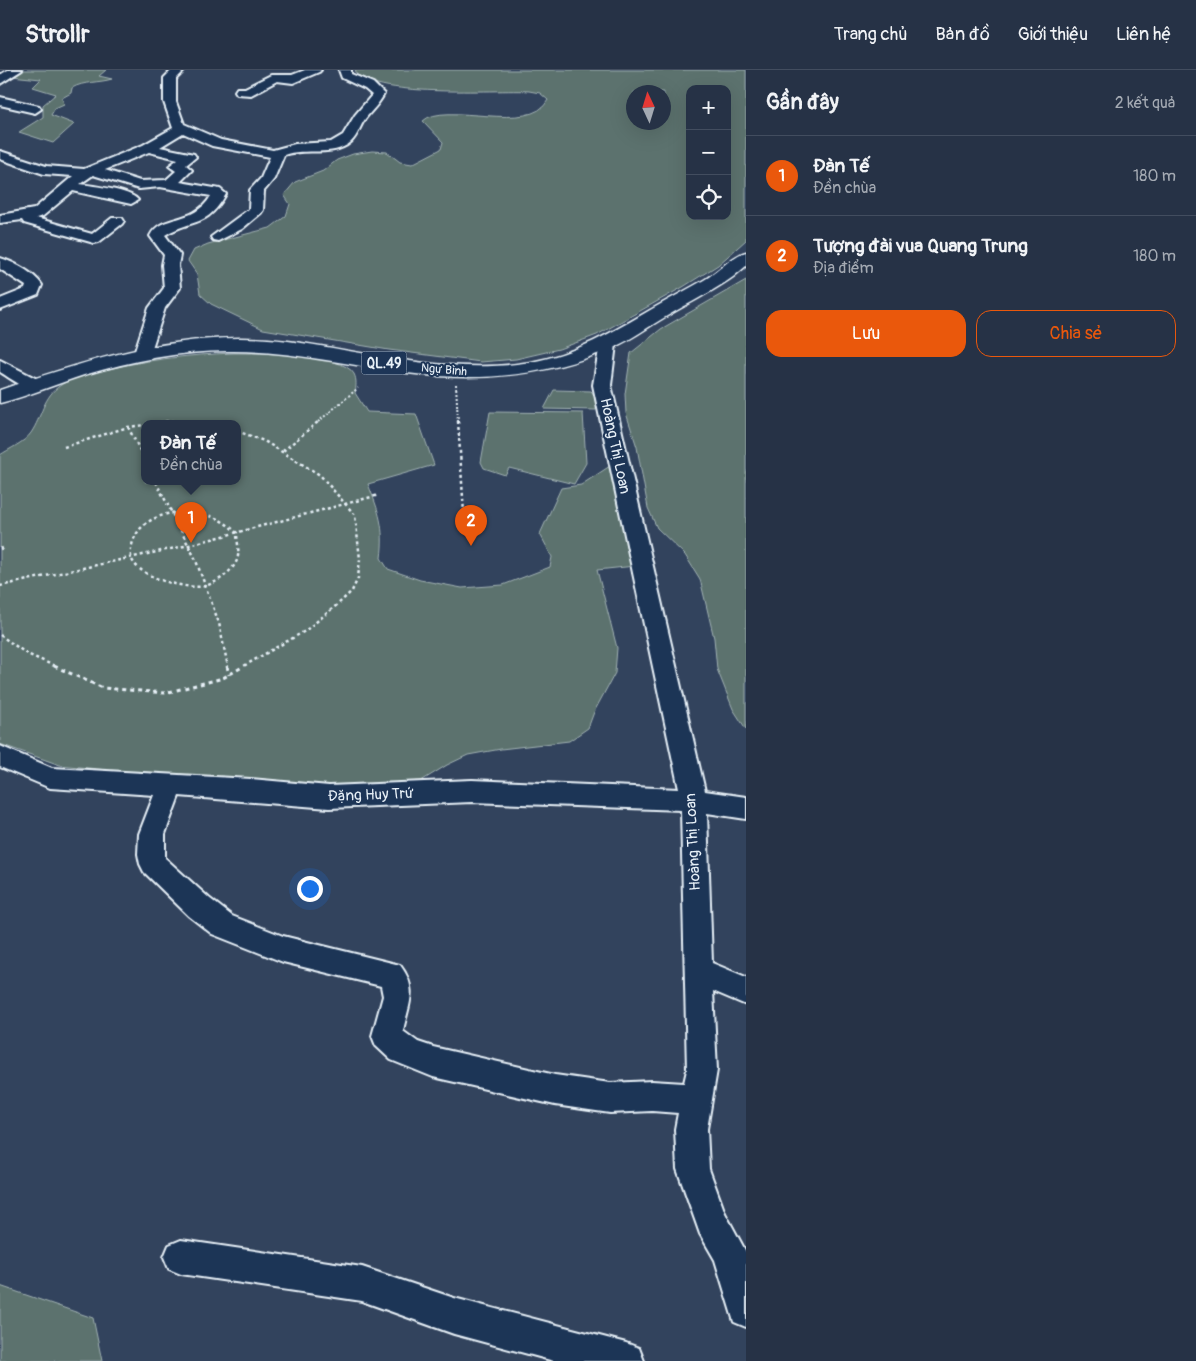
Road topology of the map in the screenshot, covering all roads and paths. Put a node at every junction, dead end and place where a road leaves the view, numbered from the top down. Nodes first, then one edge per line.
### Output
1 (16, 70) edge
2 (179, 70) edge
3 (315, 70) edge
4 (338, 70) edge
5 (345, 70) edge
6 (0, 80) edge
7 (241, 91) dead end
8 (0, 101) edge
9 (35, 109) dead end
10 (362, 110) junction
11 (179, 126) junction
12 (148, 148) junction
13 (274, 154) junction
14 (0, 155) edge
15 (88, 172) junction
16 (170, 184) junction
17 (70, 186) junction
18 (131, 200) dead end
19 (211, 208) junction
20 (243, 212) junction
21 (34, 217) junction
22 (0, 220) edge
23 (117, 221) dead end
24 (0, 234) edge
25 (214, 236) dead end
26 (746, 257) edge
27 (0, 263) edge
28 (0, 305) edge
29 (608, 344) junction
30 (142, 354) junction
31 (0, 365) edge
32 (457, 372) junction
33 (35, 385) junction
34 (358, 388) dead end
35 (0, 397) edge
36 (141, 425) edge
37 (128, 427) junction
38 (241, 432) edge
39 (64, 447) dead end
40 (283, 451) junction
41 (141, 452) edge
42 (158, 485) edge
43 (379, 496) dead end
44 (345, 505) junction
45 (171, 512) junction
46 (464, 513) dead end
47 (237, 533) junction
48 (189, 545) junction
49 (131, 558) junction
50 (0, 586) edge
51 (205, 586) junction
52 (0, 635) edge
53 (229, 674) junction
54 (0, 756) edge
55 (170, 785) junction
56 (694, 800) junction
57 (746, 808) edge
58 (698, 971) junction
59 (746, 992) edge
60 (696, 1099) junction
61 (181, 1257) dead end
62 (744, 1299) edge
63 (626, 1361) edge

1 - 6 street
2 - 11 street
3 - 7 street
4 - 10 street
5 - 10 street
8 - 9 street
10 - 13 street
11 - 12 street
11 - 13 street
12 - 15 street
12 - 16 street
13 - 20 street
14 - 15 street
15 - 16 street
15 - 17 street
16 - 19 street
17 - 18 street
17 - 21 street
19 - 20 street
19 - 30 street
20 - 25 street
21 - 22 street
21 - 23 street
21 - 24 street
26 - 29 highway, Ngự Bình / QL.49
27 - 28 street
29 - 32 highway, Ngự Bình / QL.49
29 - 56 street, Hoàng Thị Loan
30 - 32 highway, Ngự Bình / QL.49
30 - 33 highway, Ngự Bình / QL.49
31 - 33 street
32 - 46 path
33 - 35 highway, Ngự Bình / QL.49
34 - 40 path
36 - 37 path
37 - 39 path
37 - 41 path
38 - 40 path
40 - 44 path
42 - 45 path
43 - 44 path
44 - 47 path
44 - 53 path
45 - 47 path
45 - 48 path
45 - 49 path
47 - 48 path
47 - 51 path
48 - 49 path
48 - 51 path
49 - 50 path
49 - 51 path
51 - 53 path
52 - 53 path
54 - 55 street, Đặng Huy Trứ
55 - 56 street, Đặng Huy Trứ
55 - 60 street
56 - 57 street, Đặng Huy Trứ
56 - 58 street, Hoàng Thị Loan
58 - 59 street
58 - 60 street, Hoàng Thị Loan
60 - 62 street, Hoàng Thị Loan
61 - 63 street

